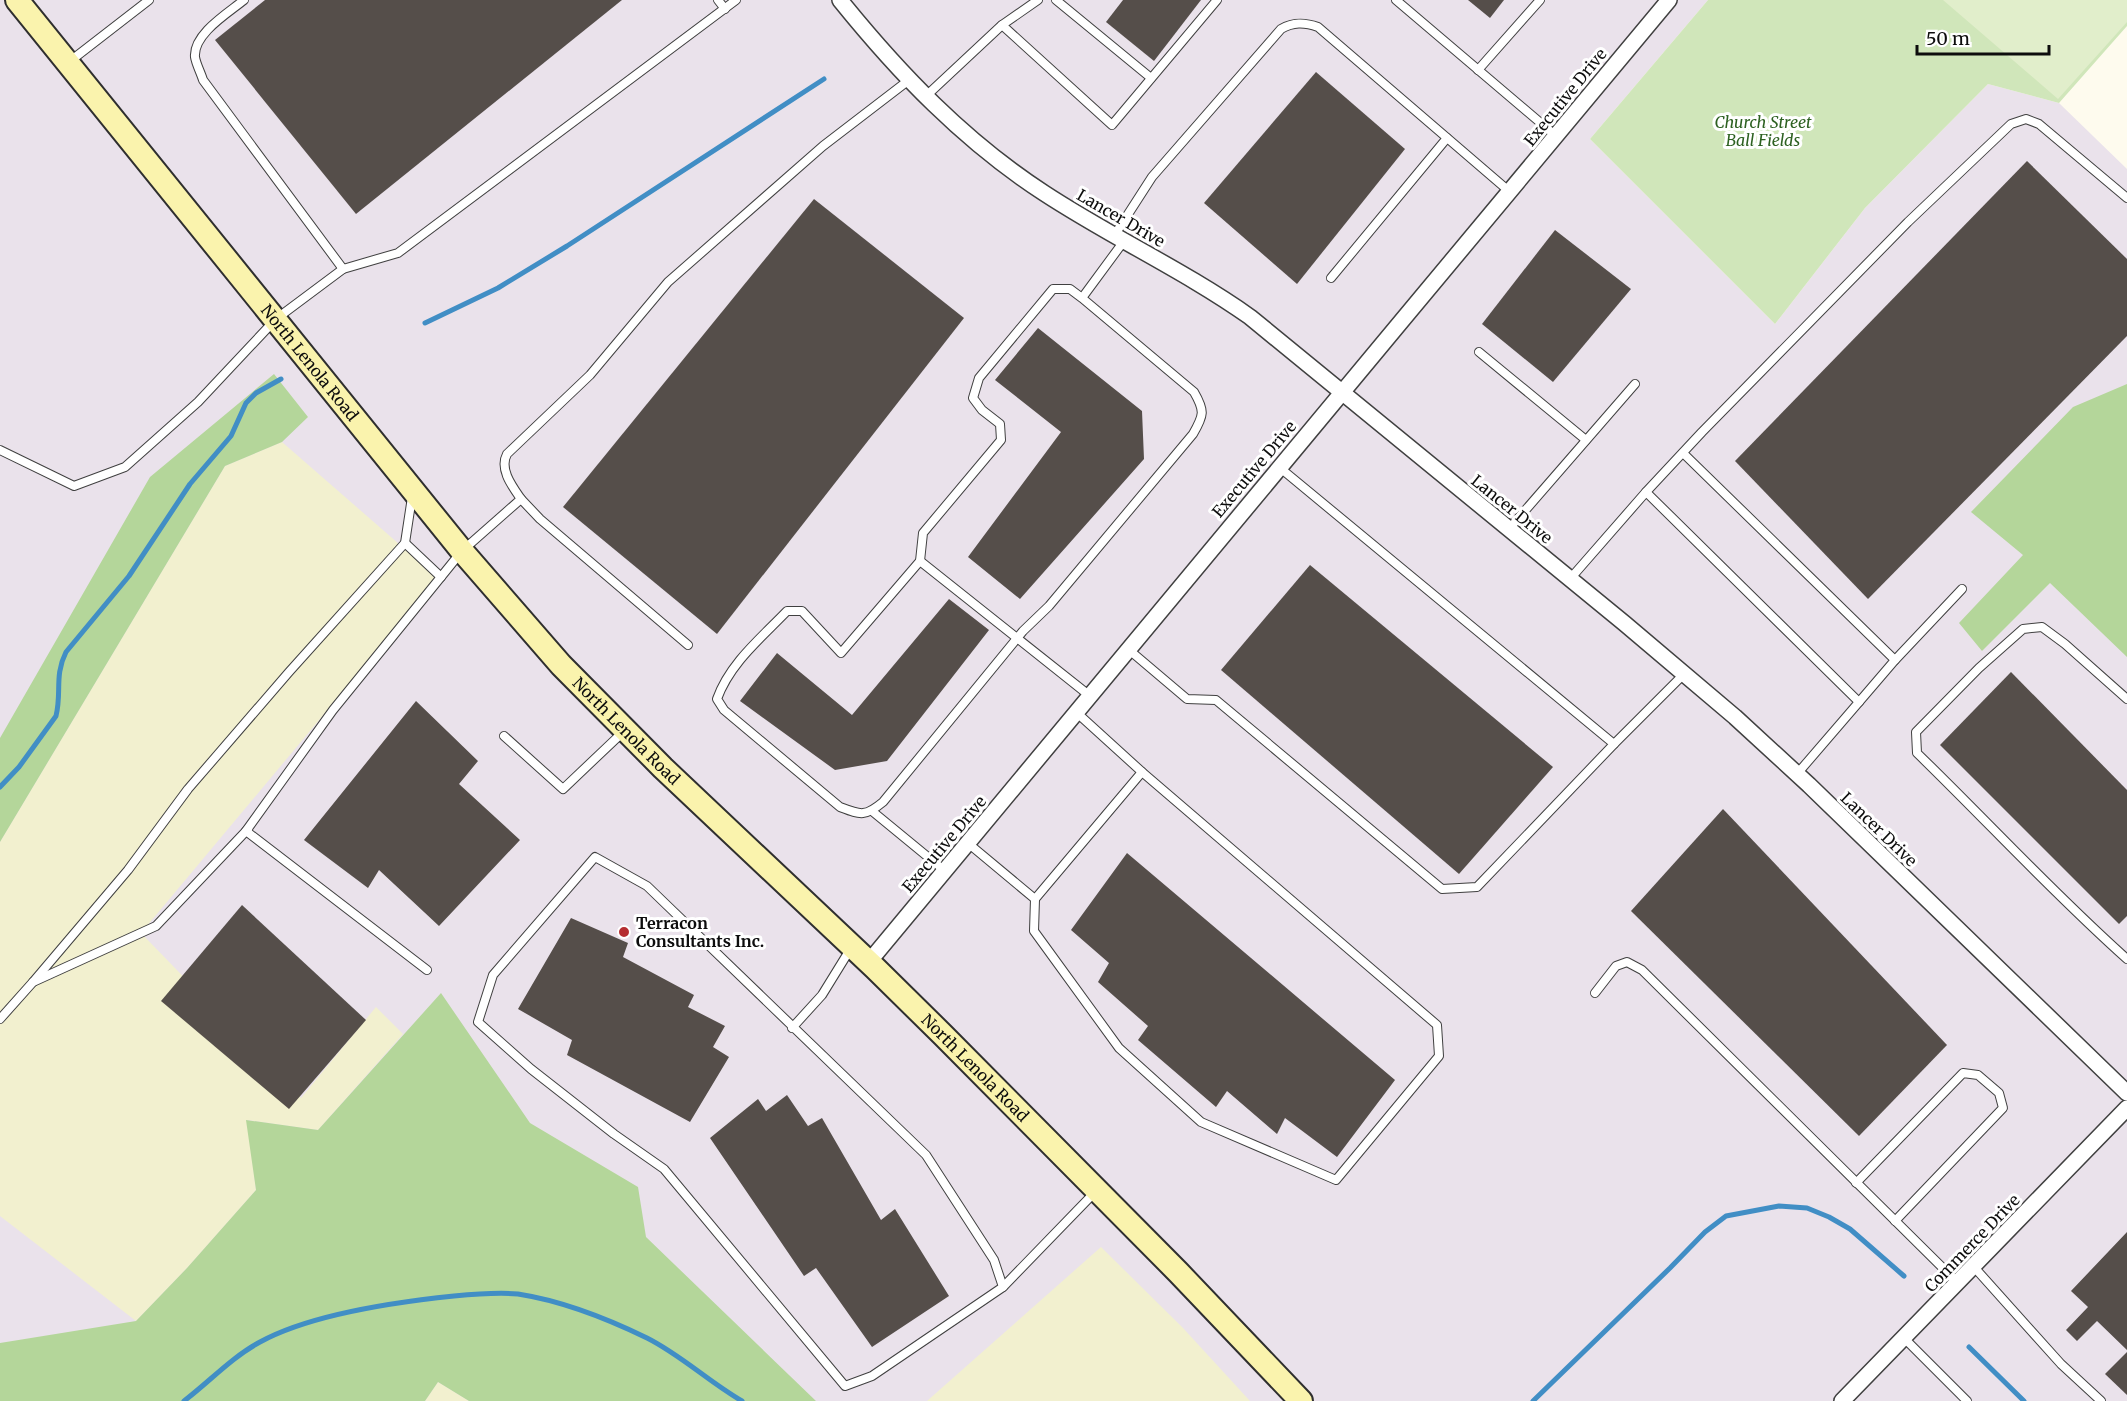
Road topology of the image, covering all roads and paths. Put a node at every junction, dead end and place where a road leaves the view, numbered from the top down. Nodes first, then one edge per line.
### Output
1 (17, 0) edge
2 (244, 0) edge
3 (718, 0) edge
4 (736, 0) edge
5 (840, 0) edge
6 (1038, 0) edge
7 (1056, 0) edge
8 (1217, 0) edge
9 (1396, 0) edge
10 (1540, 0) edge
11 (1669, 0) edge
12 (144, 1) edge
13 (725, 9) junction
14 (1002, 25) junction
15 (68, 63) junction
16 (1478, 69) junction
17 (1151, 78) junction
18 (909, 80) junction
19 (925, 97) junction
20 (1556, 136) junction
21 (1447, 138) junction
22 (1510, 192) junction
23 (2127, 198) edge
24 (1119, 238) junction
25 (343, 270) junction
26 (1331, 278) dead end
27 (1082, 298) junction
28 (276, 319) junction
29 (1479, 352) dead end
30 (1635, 384) dead end
31 (1342, 392) junction
32 (1586, 440) junction
33 (0, 450) edge
34 (1683, 453) junction
35 (1279, 467) junction
36 (414, 490) junction
37 (1646, 492) junction
38 (521, 499) junction
39 (1509, 529) junction
40 (405, 543) junction
41 (462, 551) junction
42 (920, 561) junction
43 (441, 577) junction
44 (1570, 579) junction
45 (1962, 589) dead end
46 (1017, 637) junction
47 (688, 645) dead end
48 (1128, 649) junction
49 (1895, 660) junction
50 (1684, 674) junction
51 (1090, 696) junction
52 (2127, 699) edge
53 (1858, 702) junction
54 (1076, 712) junction
55 (625, 731) junction
56 (504, 736) dead end
57 (1614, 744) junction
58 (1142, 772) junction
59 (1797, 774) junction
60 (872, 811) junction
61 (249, 828) junction
62 (969, 844) junction
63 (945, 871) junction
64 (1035, 899) junction
65 (852, 947) junction
66 (2127, 959) edge
67 (868, 963) junction
68 (428, 970) dead end
69 (33, 982) junction
70 (1595, 993) dead end
71 (0, 1019) edge
72 (792, 1028) junction
73 (2127, 1093) edge
74 (2127, 1108) edge
75 (1856, 1183) junction
76 (1096, 1191) junction
77 (1895, 1221) junction
78 (1974, 1268) junction
79 (1958, 1283) junction
80 (1003, 1287) junction
81 (1904, 1338) junction
82 (1301, 1401) edge
83 (1842, 1401) edge
84 (1967, 1401) edge
85 (2101, 1401) edge

1 - 15 main road, North Lenola Road
2 - 25 lane
3 - 13 lane
4 - 13 lane
5 - 18 street, Lancer Drive
6 - 14 lane
7 - 17 lane
8 - 17 lane
9 - 16 lane
10 - 16 lane
11 - 20 street, Executive Drive
12 - 15 lane
13 - 25 lane
14 - 17 lane
14 - 19 lane
15 - 28 main road, North Lenola Road
16 - 20 lane
18 - 19 street, Lancer Drive
18 - 38 lane
19 - 24 street, Lancer Drive
20 - 22 street, Executive Drive
21 - 22 lane
21 - 24 lane
21 - 26 lane
22 - 31 street, Executive Drive
23 - 34 lane
24 - 27 lane
24 - 31 street, Lancer Drive
25 - 28 lane
27 - 42 lane
27 - 46 lane
28 - 33 lane
28 - 36 main road, North Lenola Road
29 - 32 lane
30 - 32 lane
31 - 35 street, Executive Drive
31 - 39 street, Lancer Drive
32 - 39 lane
34 - 37 lane
34 - 49 lane
35 - 48 street, Executive Drive
35 - 57 lane
36 - 40 lane
36 - 41 main road, North Lenola Road
37 - 44 lane
37 - 53 lane
38 - 41 lane
38 - 47 lane
39 - 44 street, Lancer Drive
40 - 43 lane
40 - 69 lane
41 - 43 lane
41 - 55 main road, North Lenola Road
42 - 46 lane
42 - 60 lane
43 - 61 lane
44 - 50 street, Lancer Drive
45 - 49 lane
46 - 51 lane
46 - 60 lane
48 - 51 street, Executive Drive
48 - 57 lane
49 - 53 lane
50 - 57 lane
50 - 59 street, Lancer Drive
51 - 54 street, Executive Drive
52 - 66 lane
53 - 59 lane
54 - 58 lane
54 - 62 street, Executive Drive
55 - 56 lane
55 - 65 main road, North Lenola Road
58 - 64 lane
58 - 64 lane
59 - 73 street, Lancer Drive
60 - 63 lane
61 - 68 lane
61 - 69 lane
62 - 63 street, Executive Drive
62 - 64 lane
63 - 67 street, Executive Drive
65 - 67 main road, North Lenola Road
65 - 72 lane
67 - 76 main road, North Lenola Road
69 - 71 lane
70 - 75 lane
72 - 80 lane
72 - 80 lane
74 - 78 street, Commerce Drive
75 - 77 lane
75 - 77 lane
76 - 80 lane
76 - 82 main road, North Lenola Road
77 - 79 lane
78 - 79 street, Commerce Drive
78 - 85 lane
79 - 81 street, Commerce Drive
81 - 83 street, Commerce Drive
81 - 84 lane

